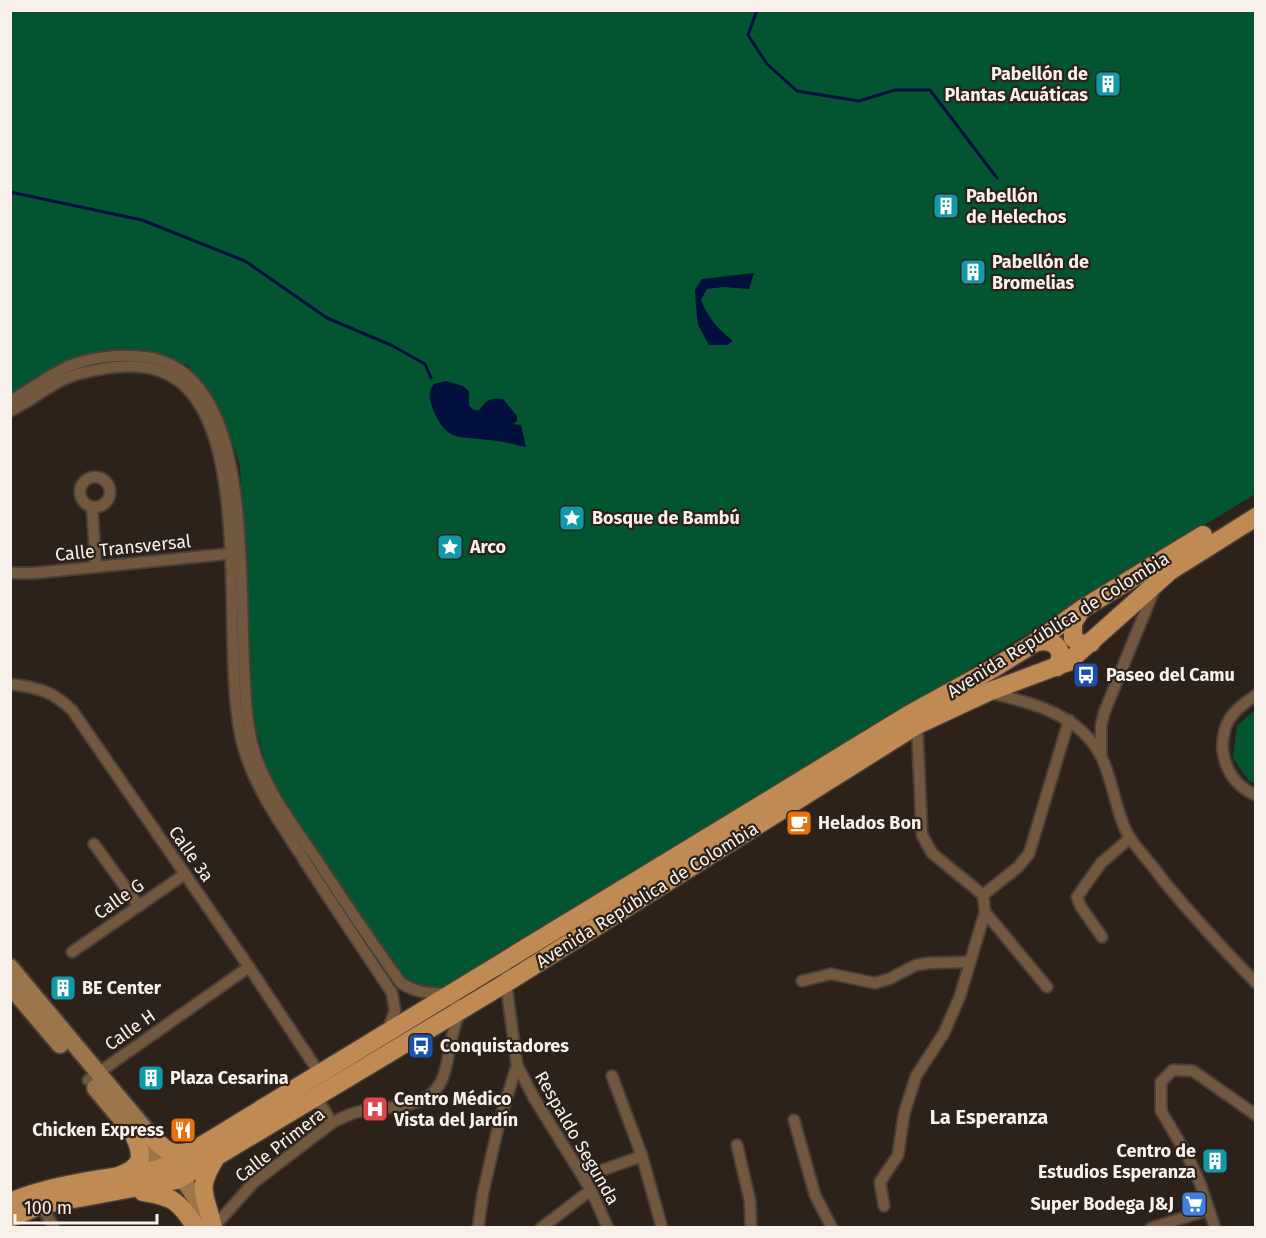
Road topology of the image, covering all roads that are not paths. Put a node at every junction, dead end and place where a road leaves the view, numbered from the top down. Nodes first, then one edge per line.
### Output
1 (10, 401) edge
2 (10, 411) edge
3 (1256, 503) edge
4 (92, 507) dead end
5 (1256, 517) edge
6 (235, 553) junction
7 (96, 567) junction
8 (10, 573) edge
9 (1157, 584) junction
10 (1082, 609) junction
11 (1036, 642) junction
12 (1090, 643) junction
13 (1057, 667) junction
14 (994, 668) junction
15 (10, 684) edge
16 (988, 692) junction
17 (1256, 695) edge
18 (1069, 720) junction
19 (917, 725) junction
20 (1101, 756) junction
21 (1256, 795) edge
22 (1130, 838) junction
23 (94, 844) dead end
24 (185, 874) junction
25 (332, 893) junction
26 (983, 896) junction
27 (139, 906) junction
28 (985, 912) junction
29 (1102, 937) dead end
30 (72, 952) dead end
31 (505, 961) junction
32 (970, 963) junction
33 (10, 967) edge
34 (249, 967) junction
35 (802, 981) dead end
36 (506, 983) junction
37 (1256, 983) edge
38 (10, 986) edge
39 (1047, 987) dead end
40 (449, 994) junction
41 (460, 1010) junction
42 (380, 1039) junction
43 (381, 1059) junction
44 (517, 1065) junction
45 (320, 1074) junction
46 (93, 1076) junction
47 (612, 1076) dead end
48 (317, 1098) junction
49 (1256, 1115) edge
50 (794, 1120) dead end
51 (332, 1123) junction
52 (142, 1135) junction
53 (737, 1145) dead end
54 (194, 1151) junction
55 (642, 1156) junction
56 (216, 1157) junction
57 (173, 1173) junction
58 (583, 1177) junction
59 (122, 1183) junction
60 (591, 1190) junction
61 (10, 1202) edge
62 (41, 1205) junction
63 (884, 1206) dead end
64 (1208, 1210) junction
65 (10, 1218) edge
66 (54, 1227) edge
67 (196, 1227) edge
68 (213, 1227) edge
69 (478, 1227) edge
70 (541, 1227) edge
71 (608, 1227) edge
72 (662, 1227) edge
73 (751, 1227) edge
74 (832, 1227) edge
75 (1151, 1227) edge
76 (1215, 1227) edge

1 - 6 street
2 - 6 street
3 - 10 main road, Avenida República de Colombia
4 - 7 street
5 - 9 main road, Avenida República de Colombia
6 - 7 street, Calle Transversal
6 - 25 street
7 - 8 street, Calle Transversal
9 - 12 main road, Avenida República de Colombia
9 - 20 street
10 - 11 main road, Avenida República de Colombia
10 - 12 main road
11 - 13 main road
11 - 14 main road, Avenida República de Colombia
12 - 13 main road, Avenida República de Colombia
13 - 16 main road, Avenida República de Colombia
14 - 16 street
14 - 31 main road, Avenida República de Colombia
15 - 24 street, Calle 3a
16 - 18 street
16 - 19 main road, Avenida República de Colombia
17 - 21 street
18 - 20 street
18 - 26 street
19 - 26 street
19 - 36 main road, Avenida República de Colombia
20 - 22 street
22 - 29 street
22 - 37 street
23 - 27 street
24 - 27 street, Calle G
24 - 34 street, Calle 3a
25 - 40 street
25 - 42 street
26 - 28 street
27 - 30 street, Calle G
28 - 32 street
28 - 39 street
31 - 36 street
31 - 40 main road, Avenida República de Colombia
32 - 35 street
32 - 63 street
33 - 46 main road
34 - 45 street, Calle 3a
34 - 46 street, Calle H
36 - 41 main road, Avenida República de Colombia
36 - 44 street
38 - 46 main road
40 - 41 street
40 - 42 main road, Avenida República de Colombia
41 - 43 main road, Avenida República de Colombia
41 - 51 street, Calle Primera
42 - 43 street
42 - 45 main road, Avenida República de Colombia
43 - 48 main road, Avenida República de Colombia
44 - 58 street, Respaldo Segunda
44 - 69 street
45 - 54 main road, Avenida República de Colombia
46 - 52 main road
47 - 55 street
48 - 51 street
48 - 56 main road, Avenida República de Colombia
49 - 64 street
50 - 74 street
51 - 68 street, Calle Primera
52 - 54 main road
52 - 57 main road
52 - 59 main road
53 - 73 street
54 - 57 main road, Avenida República de Colombia
55 - 58 street
55 - 72 street
56 - 57 main road, Avenida República de Colombia
56 - 68 main road
57 - 59 main road, Avenida República de Colombia
57 - 67 main road
57 - 68 main road
58 - 60 street, Respaldo Segunda
59 - 61 main road, Avenida República de Colombia
59 - 62 main road, Avenida República de Colombia
59 - 67 main road
60 - 70 street
60 - 71 street, Respaldo Segunda
62 - 65 main road, Avenida República de Colombia
62 - 66 street
64 - 75 street
64 - 76 street

